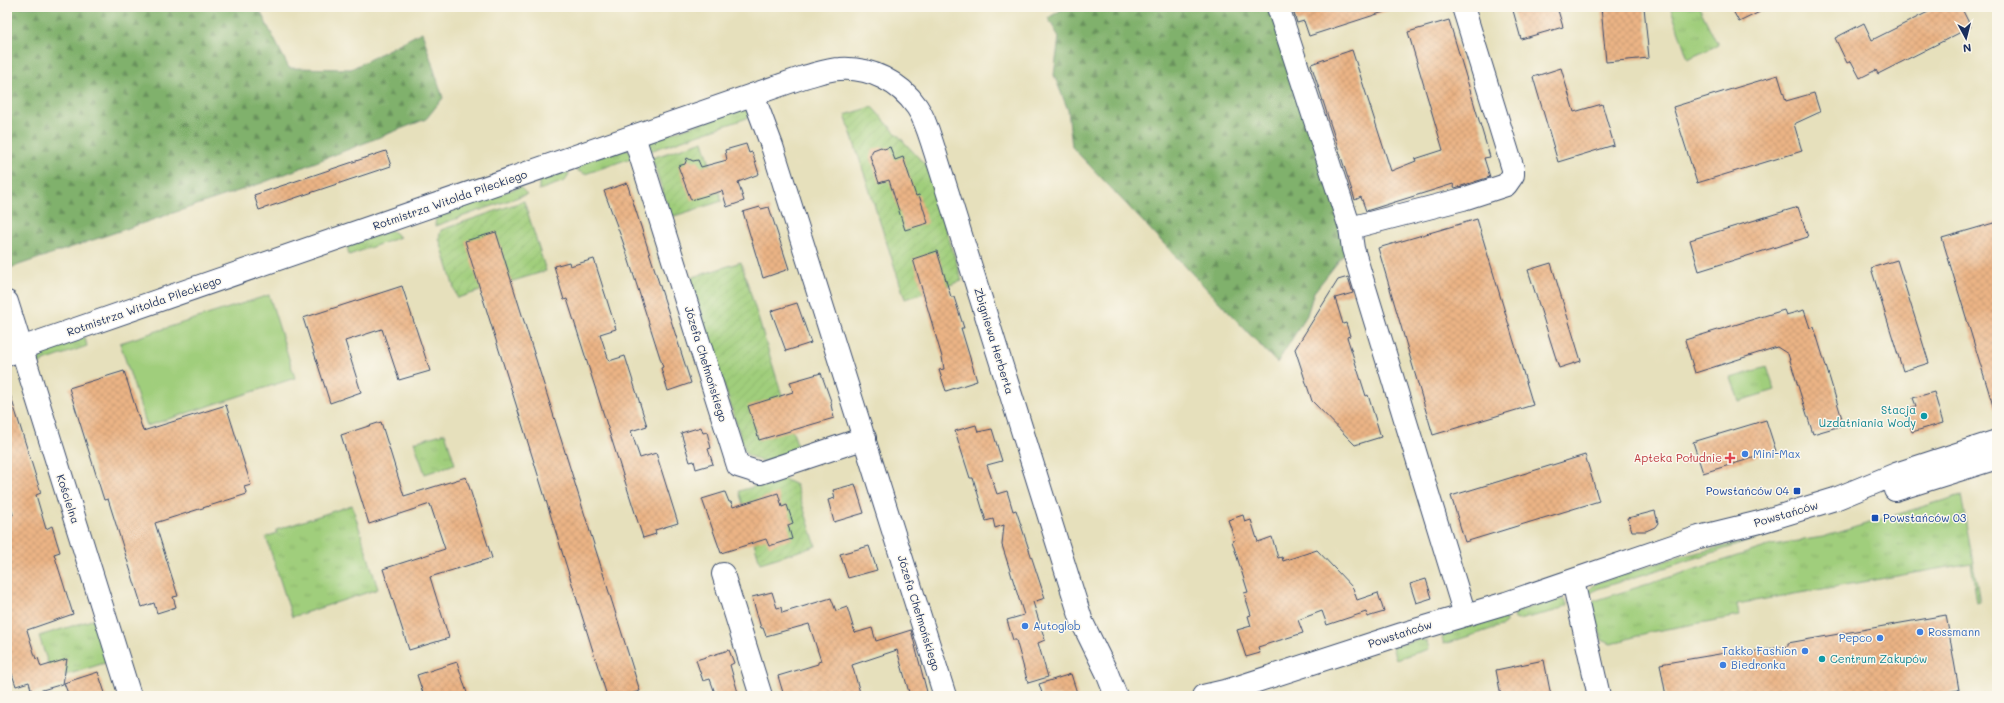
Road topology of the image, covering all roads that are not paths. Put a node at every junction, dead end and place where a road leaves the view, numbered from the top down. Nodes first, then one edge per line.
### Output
1 (1278, 7) edge
2 (1463, 7) edge
3 (880, 76) joint
4 (753, 95) junction
5 (634, 136) junction
6 (1350, 228) junction
7 (7, 302) edge
8 (12, 352) edge
9 (865, 438) junction
10 (1997, 441) edge
11 (1997, 458) edge
12 (723, 574) dead end
13 (1573, 581) junction
14 (1465, 615) junction
15 (1082, 622) junction
16 (1224, 693) edge
17 (130, 696) edge
18 (761, 696) edge
19 (945, 696) edge
20 (1101, 696) edge
21 (1116, 696) edge
22 (1203, 696) edge
23 (1599, 696) edge

1 - 6 street
2 - 6 street
3 - 4 street, Rotmistrza Witolda Pileckiego
3 - 15 street, Zbigniewa Herberta
4 - 5 street, Rotmistrza Witolda Pileckiego
4 - 9 street, Józefa Chełmońskiego
5 - 8 street, Rotmistrza Witolda Pileckiego
5 - 9 street, Józefa Chełmońskiego
6 - 14 street
7 - 8 street, Kościelna
8 - 17 street, Kościelna
9 - 19 street, Józefa Chełmońskiego
10 - 13 street, Powstańców
11 - 13 street, Powstańców
12 - 18 street
13 - 14 street, Powstańców
13 - 23 street
14 - 16 street, Powstańców
15 - 20 street, Zbigniewa Herberta
15 - 21 street, Zbigniewa Herberta
16 - 22 street, Powstańców

